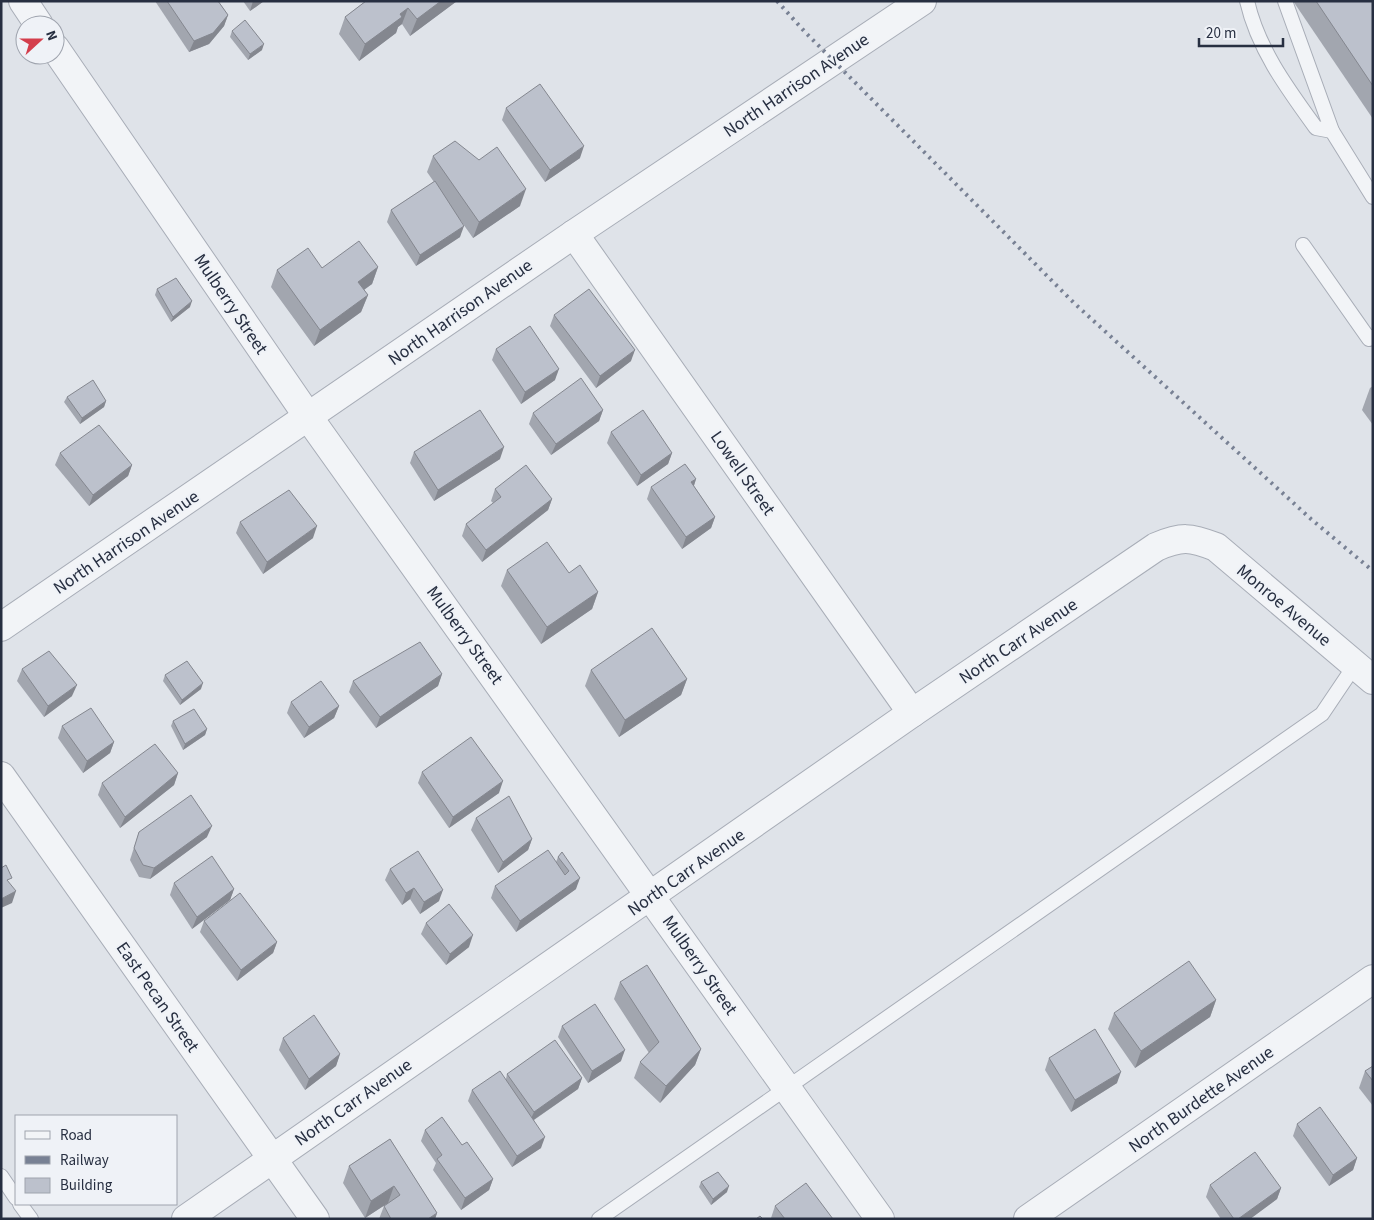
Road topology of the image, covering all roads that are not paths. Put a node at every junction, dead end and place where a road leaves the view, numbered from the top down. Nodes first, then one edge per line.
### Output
1 (23, 1) edge
2 (922, 1) edge
3 (1247, 1) edge
4 (1284, 1) edge
5 (32, 15) edge
6 (65, 63) edge
7 (1332, 131) junction
8 (1369, 180) edge
9 (1373, 197) edge
10 (574, 234) junction
11 (1303, 245) dead end
12 (1373, 337) edge
13 (309, 418) junction
14 (1191, 538) joint
15 (1, 627) edge
16 (1364, 673) edge
17 (912, 714) junction
18 (1, 776) edge
19 (651, 896) junction
20 (1373, 980) edge
21 (787, 1087) junction
22 (272, 1158) junction
23 (1, 1176) edge
24 (15, 1197) edge
25 (21, 1205) edge
26 (31, 1219) edge
27 (186, 1219) edge
28 (315, 1219) edge
29 (599, 1219) edge
30 (880, 1219) edge
31 (1028, 1219) edge

1 - 5 street
2 - 10 street, North Harrison Avenue
3 - 7 lane
4 - 7 lane
6 - 13 street, Mulberry Street
7 - 8 lane
8 - 9 lane
10 - 13 street, North Harrison Avenue
10 - 17 street, Lowell Street
11 - 12 lane
13 - 15 street, North Harrison Avenue
13 - 19 street, Mulberry Street
14 - 16 street, Monroe Avenue
14 - 17 street, North Carr Avenue
16 - 21 lane
17 - 19 street, North Carr Avenue
18 - 22 street, East Pecan Street
19 - 21 street, Mulberry Street
19 - 22 street, North Carr Avenue
20 - 31 street, North Burdette Avenue
21 - 29 lane
21 - 30 street, Mulberry Street
22 - 27 street, North Carr Avenue
22 - 28 street, East Pecan Street
23 - 24 lane
25 - 26 lane

